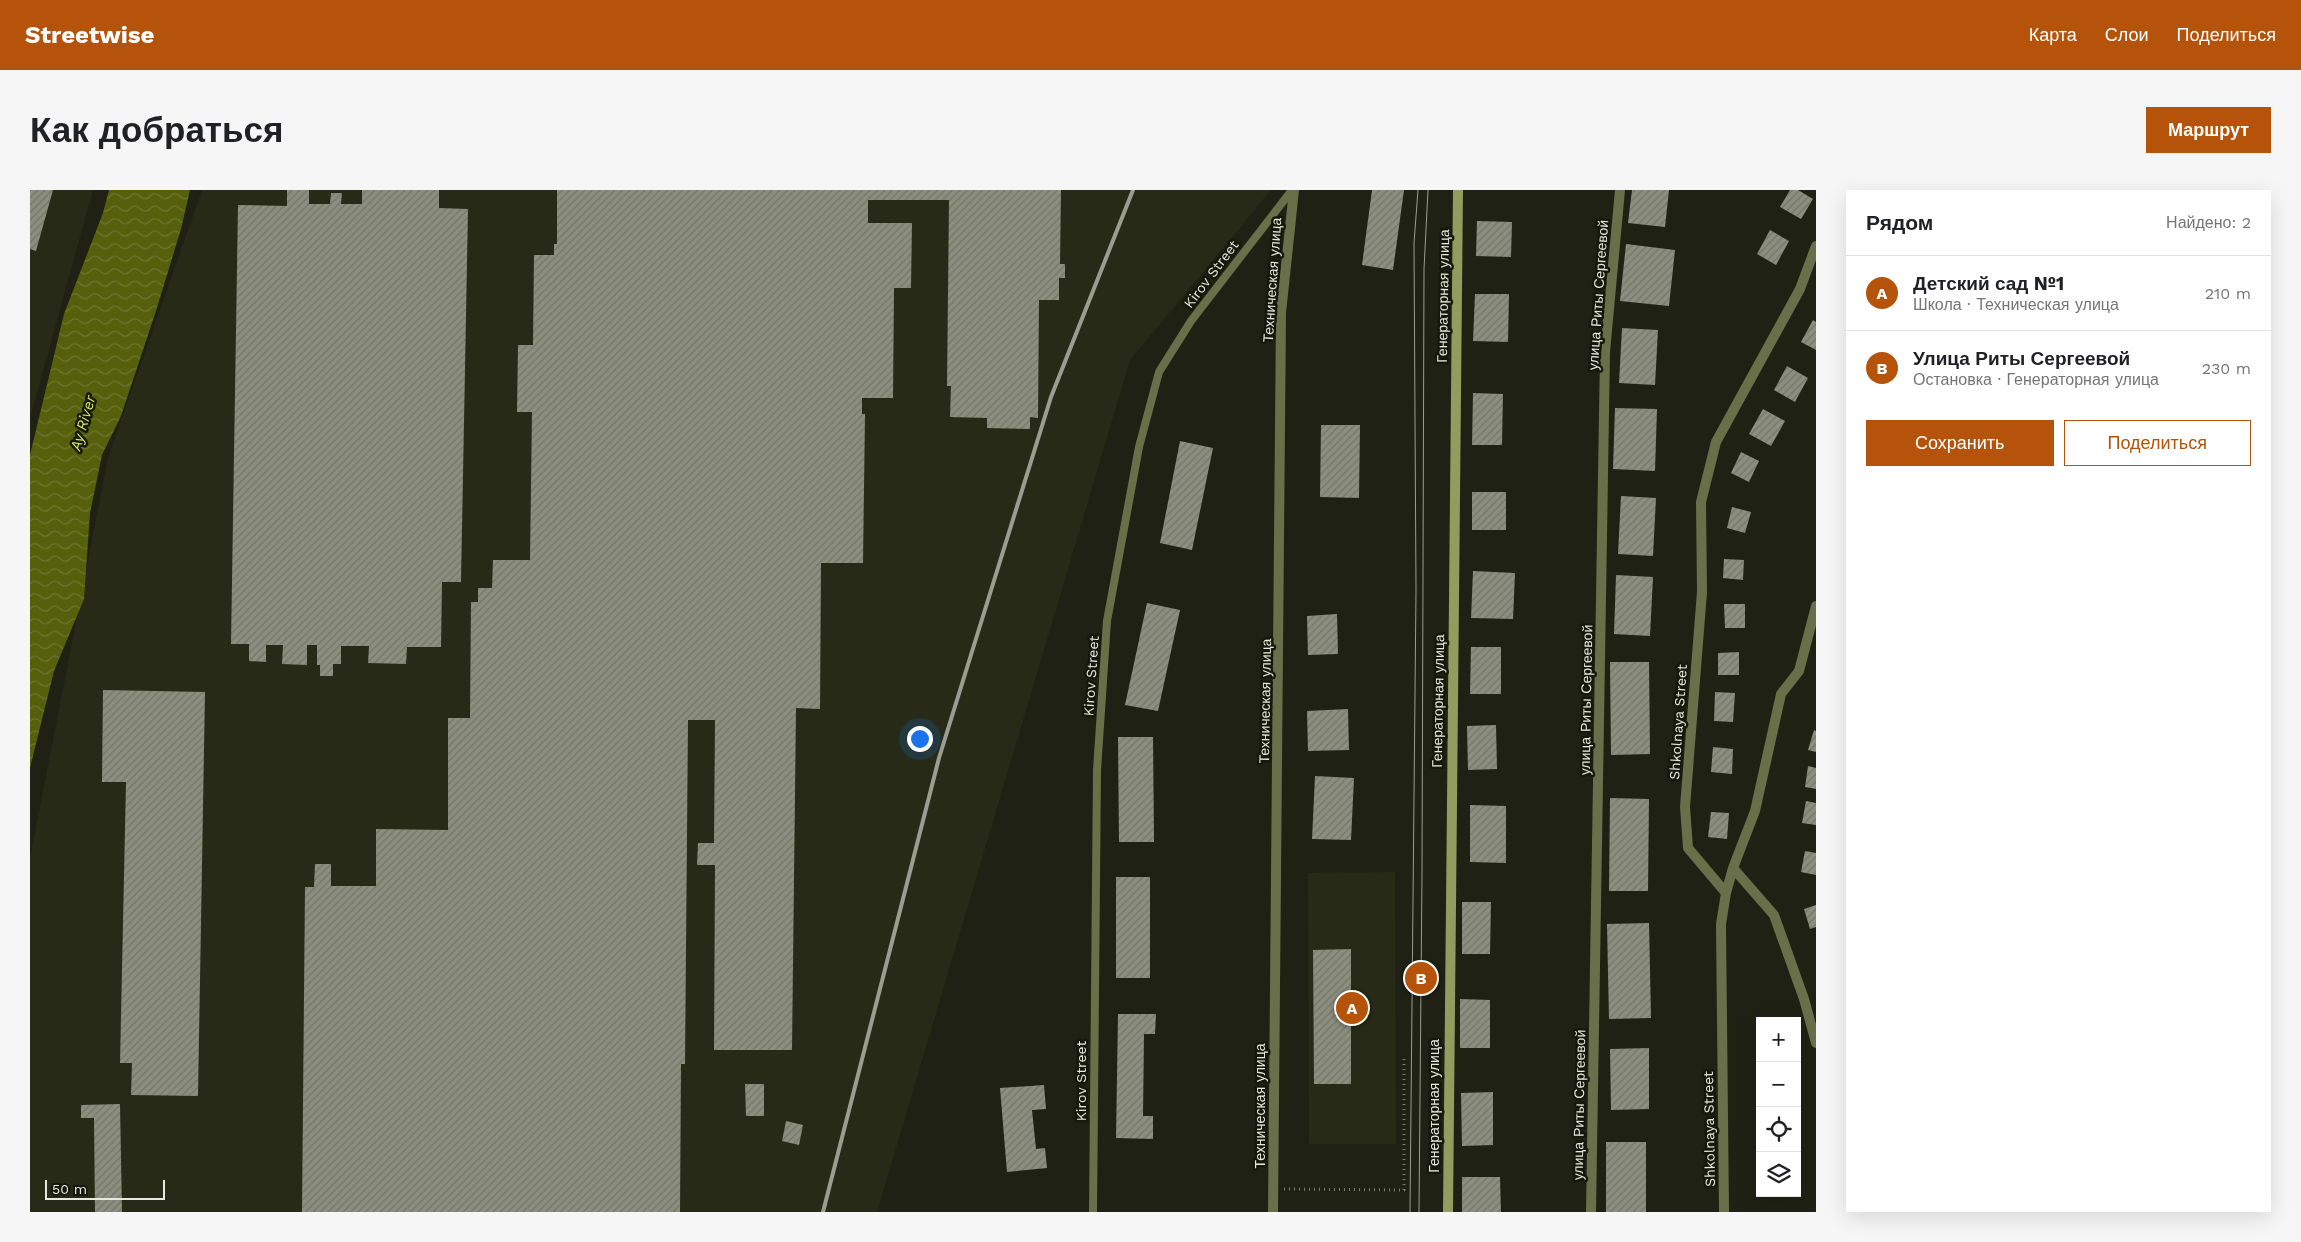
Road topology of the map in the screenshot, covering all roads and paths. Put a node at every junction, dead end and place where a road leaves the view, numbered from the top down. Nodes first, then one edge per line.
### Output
1 (1293, 190) edge
2 (1458, 190) edge
3 (1620, 190) edge
4 (1816, 246) edge
5 (1816, 606) edge
6 (1733, 868) junction
7 (1726, 894) junction
8 (1816, 1043) edge
9 (1404, 1059) dead end
10 (1274, 1189) junction
11 (1093, 1212) edge
12 (1273, 1212) edge
13 (1448, 1212) edge
14 (1591, 1212) edge
15 (1724, 1212) edge

1 - 10 street, Техническая улица
1 - 11 lane, Kirov Street
2 - 13 main road, Генераторная улица
3 - 14 street, улица Риты Сергеевой
4 - 7 street, Shkolnaya Street
5 - 6 street
6 - 7 street
6 - 8 street
7 - 15 street, Shkolnaya Street
9 - 10 path
10 - 12 street, Техническая улица

